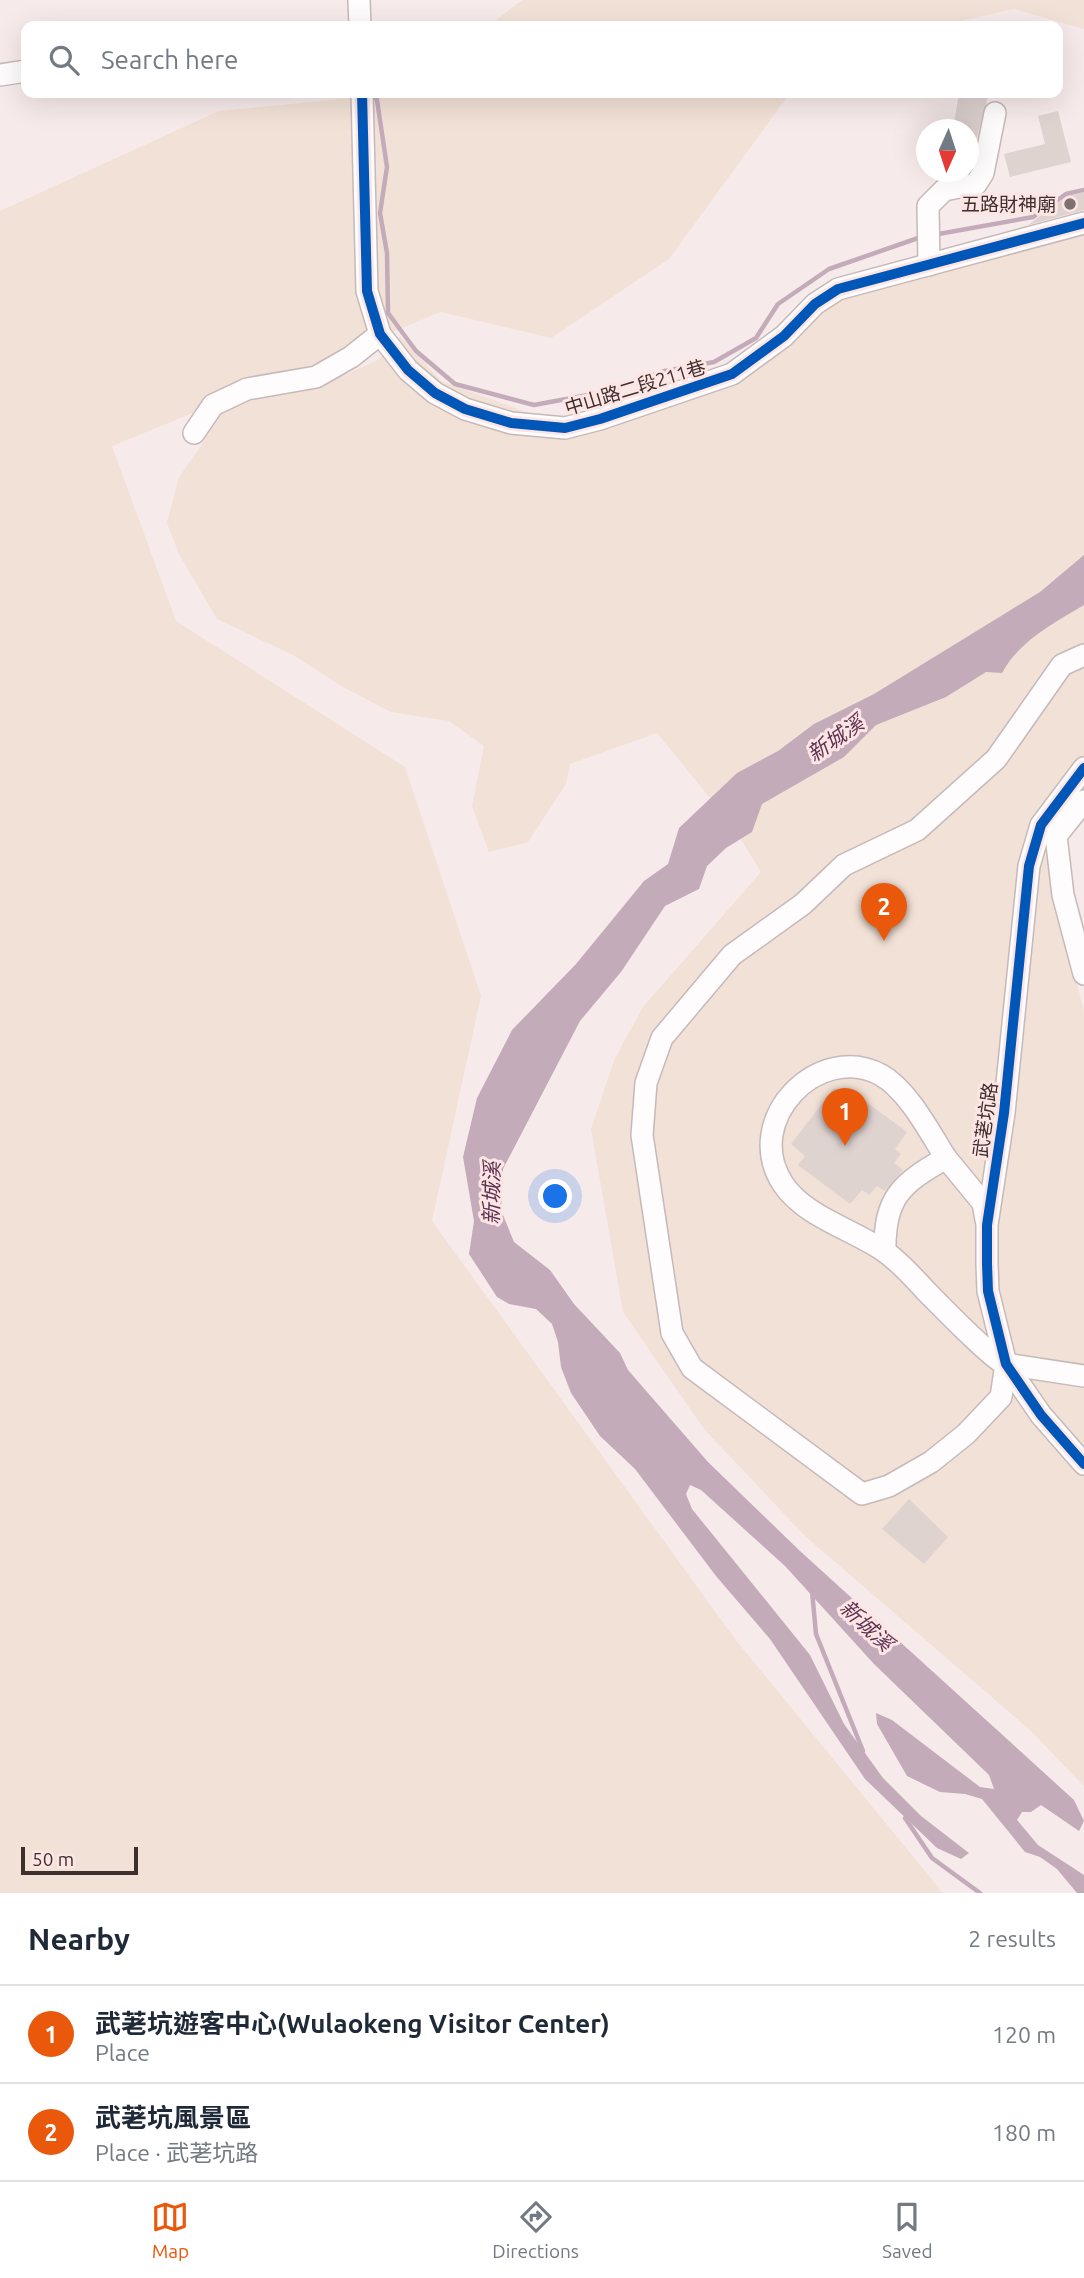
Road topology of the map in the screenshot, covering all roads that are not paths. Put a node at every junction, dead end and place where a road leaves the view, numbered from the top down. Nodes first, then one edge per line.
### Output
1 (359, 0) edge
2 (360, 21) edge
3 (21, 72) edge
4 (0, 75) edge
5 (359, 100) edge
6 (995, 113) dead end
7 (1084, 223) edge
8 (929, 250) junction
9 (380, 334) junction
10 (194, 433) dead end
11 (1084, 655) edge
12 (1084, 768) edge
13 (1084, 800) edge
14 (1084, 974) edge
15 (946, 1158) junction
16 (987, 1225) junction
17 (885, 1251) junction
18 (1006, 1364) junction
19 (1084, 1376) edge
20 (1084, 1465) edge

1 - 2 street
3 - 4 street
5 - 9 street, 中山路二段211巷
6 - 8 street
7 - 8 street, 中山路二段211巷
8 - 9 street, 中山路二段211巷
9 - 10 street
11 - 18 street
12 - 16 street, 武荖坑路
13 - 14 street
15 - 16 street
15 - 17 street
15 - 17 street
16 - 18 street, 武荖坑路
17 - 18 street
18 - 19 street
18 - 20 street, 武荖坑路

